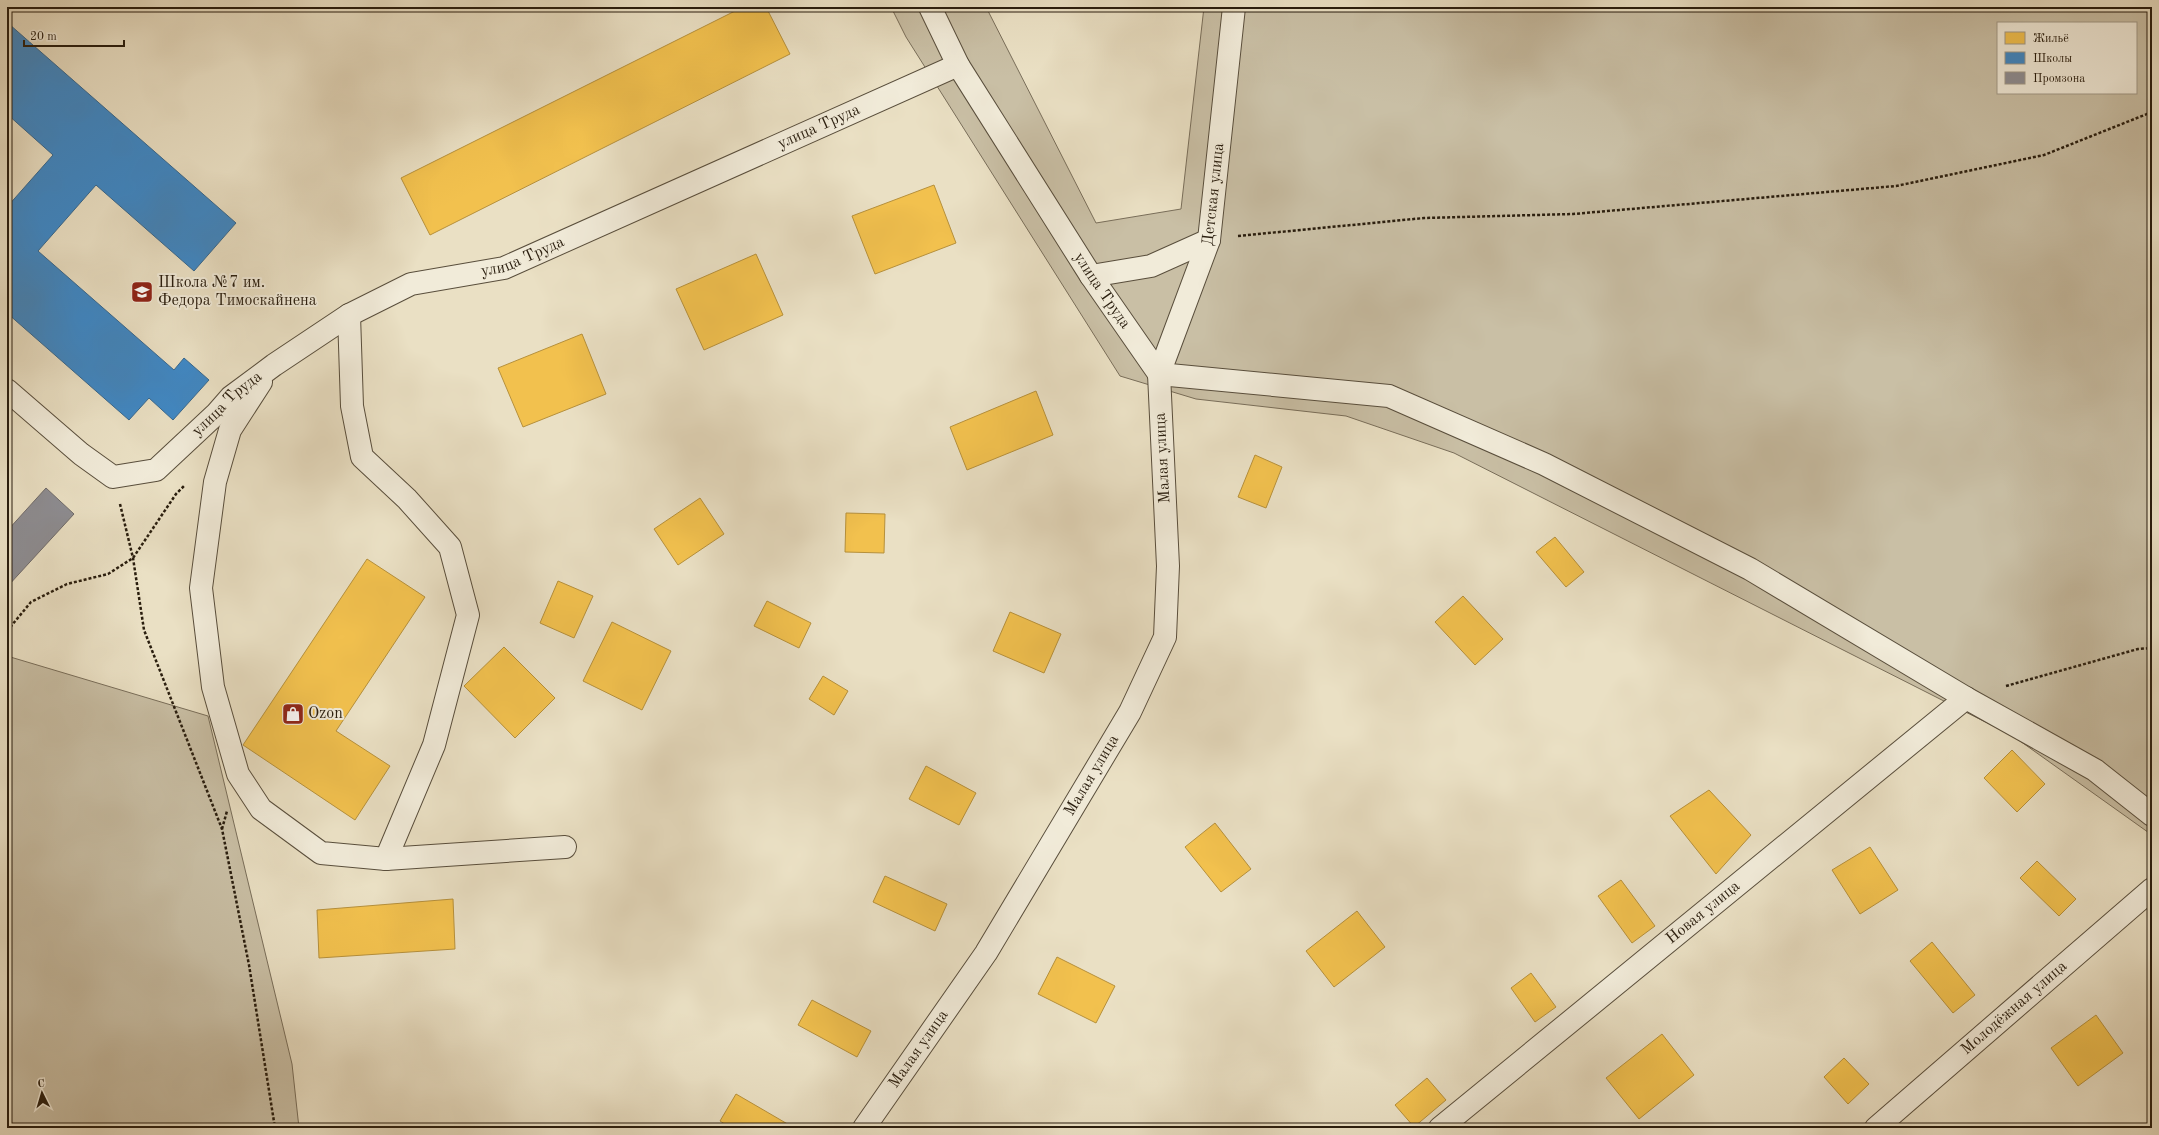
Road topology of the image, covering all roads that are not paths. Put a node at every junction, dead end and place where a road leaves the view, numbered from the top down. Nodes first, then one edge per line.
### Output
1 (930, 7) edge
2 (1234, 7) edge
3 (958, 64) junction
4 (1210, 240) junction
5 (1091, 276) junction
6 (349, 315) junction
7 (274, 365) junction
8 (1159, 374) junction
9 (7, 390) edge
10 (1966, 698) junction
11 (2152, 815) edge
12 (565, 847) dead end
13 (386, 859) junction
14 (2152, 889) edge
15 (864, 1128) edge
16 (1440, 1128) edge
17 (1876, 1128) edge

1 - 3 street, улица Труда
2 - 4 street, Детская улица
3 - 5 street, улица Труда
3 - 6 street, улица Труда
4 - 5 street
4 - 8 street, Детская улица
5 - 8 street, улица Труда
6 - 7 street, улица Труда
6 - 13 street
7 - 9 street, улица Труда
7 - 13 street
8 - 10 street
8 - 15 street, Малая улица
10 - 11 street
10 - 16 street, Новая улица
12 - 13 street
14 - 17 street, Молодёжная улица

